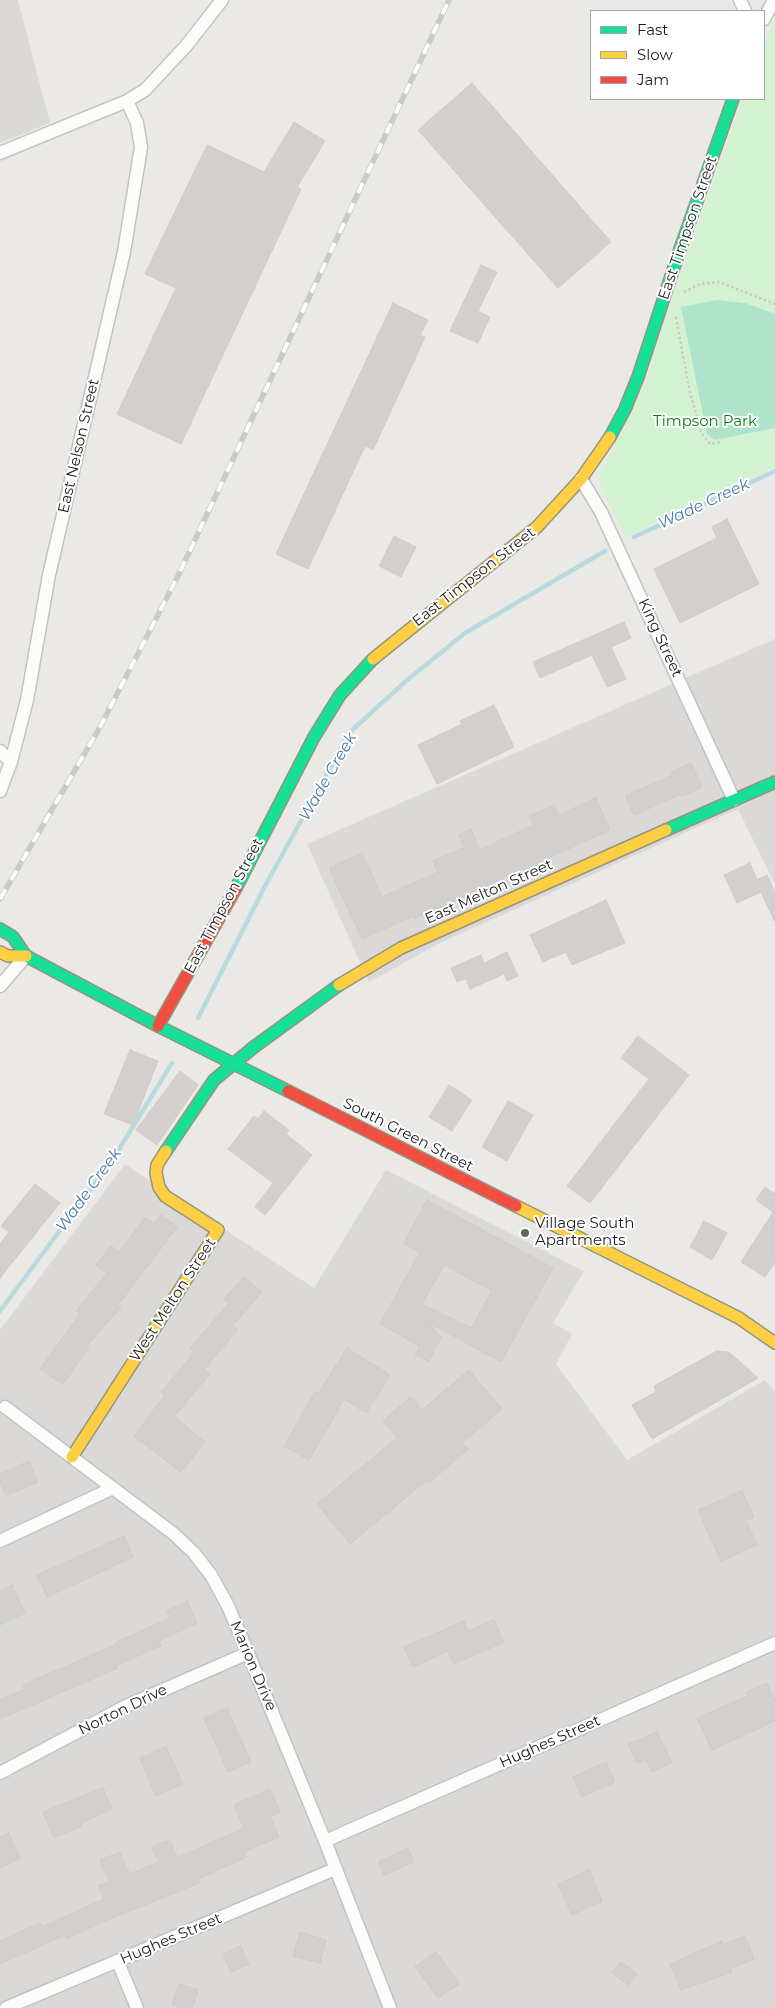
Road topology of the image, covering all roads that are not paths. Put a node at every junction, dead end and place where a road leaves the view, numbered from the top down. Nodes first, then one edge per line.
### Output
1 (222, 0) edge
2 (774, 0) edge
3 (765, 17) edge
4 (732, 100) edge
5 (127, 101) junction
6 (0, 153) edge
7 (581, 479) junction
8 (0, 751) edge
9 (11, 762) junction
10 (775, 782) edge
11 (0, 791) edge
12 (734, 800) junction
13 (0, 929) edge
14 (0, 952) edge
15 (26, 956) junction
16 (0, 986) edge
17 (158, 1026) junction
18 (233, 1063) junction
19 (775, 1343) edge
20 (5, 1407) dead end
21 (72, 1457) junction
22 (113, 1488) junction
23 (0, 1541) edge
24 (775, 1643) edge
25 (248, 1653) junction
26 (0, 1773) edge
27 (325, 1841) junction
28 (336, 1869) junction
29 (118, 1962) junction
30 (6, 2008) edge
31 (137, 2008) edge
32 (390, 2008) edge

1 - 5 street
2 - 3 street
4 - 7 street, East Timpson Street
5 - 6 street
5 - 9 street, East Nelson Street
7 - 12 street, King Street
7 - 17 street, East Timpson Street
8 - 9 street
9 - 11 street, East Nelson Street
10 - 12 street, East Melton Street
12 - 18 street, East Melton Street
13 - 15 street, South Green Street
14 - 15 street, South Green Street
15 - 16 street
15 - 17 street, South Green Street
17 - 18 street, South Green Street
18 - 19 street, South Green Street
18 - 21 street, West Melton Street
20 - 21 street, Marion Drive
21 - 22 street, Marion Drive
22 - 23 street
22 - 25 street, Marion Drive
24 - 27 street, Hughes Street
25 - 26 street, Norton Drive
25 - 27 street, Marion Drive
27 - 28 street, Marion Drive
28 - 29 street, Hughes Street
28 - 32 street, Marion Drive
29 - 30 street, Hughes Street
29 - 31 street

